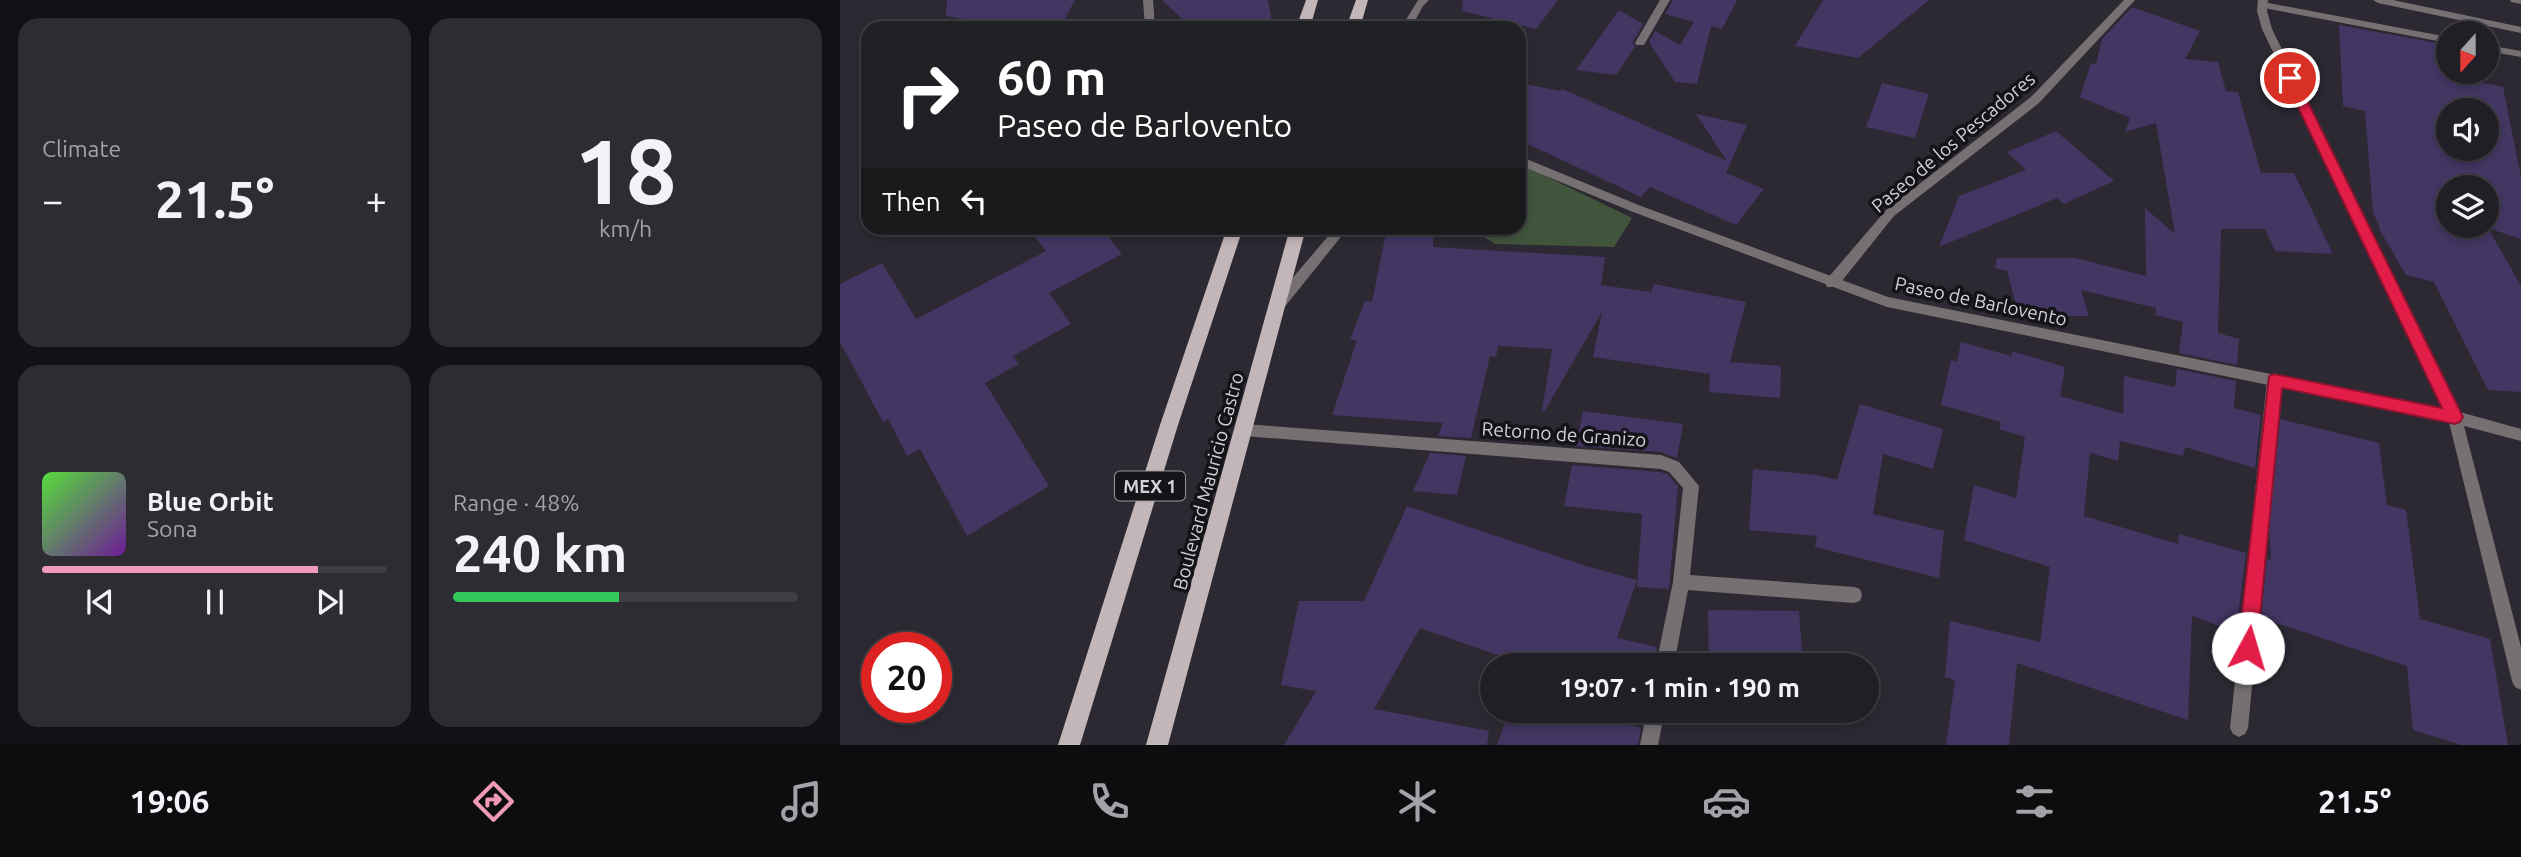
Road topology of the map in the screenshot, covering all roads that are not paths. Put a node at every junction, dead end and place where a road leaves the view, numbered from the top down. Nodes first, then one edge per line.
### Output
1 (1148, 0) edge
2 (1312, 0) edge
3 (1362, 0) edge
4 (1424, 0) edge
5 (1665, 0) edge
6 (2130, 0) edge
7 (2378, 0) edge
8 (2515, 0) edge
9 (2521, 1) edge
10 (2263, 2) edge
11 (1150, 21) edge
12 (1305, 21) edge
13 (1355, 21) edge
14 (1410, 21) edge
15 (2521, 30) edge
16 (2436, 38) edge
17 (1640, 43) dead end
18 (2499, 50) edge
19 (2521, 54) edge
20 (1526, 163) edge
21 (1234, 235) edge
22 (1296, 235) edge
23 (1336, 235) edge
24 (1832, 284) junction
25 (1276, 307) junction
26 (2274, 380) junction
27 (2455, 417) junction
28 (1244, 430) junction
29 (2521, 435) edge
30 (1681, 582) junction
31 (1854, 595) dead end
32 (2516, 632) edge
33 (1667, 653) edge
34 (2521, 681) edge
35 (1654, 723) edge
36 (2239, 728) dead end
37 (1069, 745) edge
38 (1157, 745) edge
39 (1650, 745) edge

1 - 11 street
2 - 12 main road
3 - 13 main road
4 - 14 street
5 - 17 street
6 - 24 street, Paseo de los Pescadores
7 - 15 street
8 - 9 street
10 - 16 street
10 - 27 street
18 - 19 street
20 - 24 street, Paseo de Barlovento
21 - 37 main road, MEX 1
22 - 25 main road, Boulevard Mauricio Castro
23 - 25 street
24 - 26 street, Paseo de Barlovento
25 - 28 main road, Boulevard Mauricio Castro
26 - 27 street, Paseo de Barlovento
26 - 36 street
27 - 29 street, Paseo de Barlovento
27 - 32 street
28 - 30 street, Retorno de Granizo
28 - 38 main road, Boulevard Mauricio Castro
30 - 31 street
30 - 33 street, Retorno de Granizo
32 - 34 street
35 - 39 street

